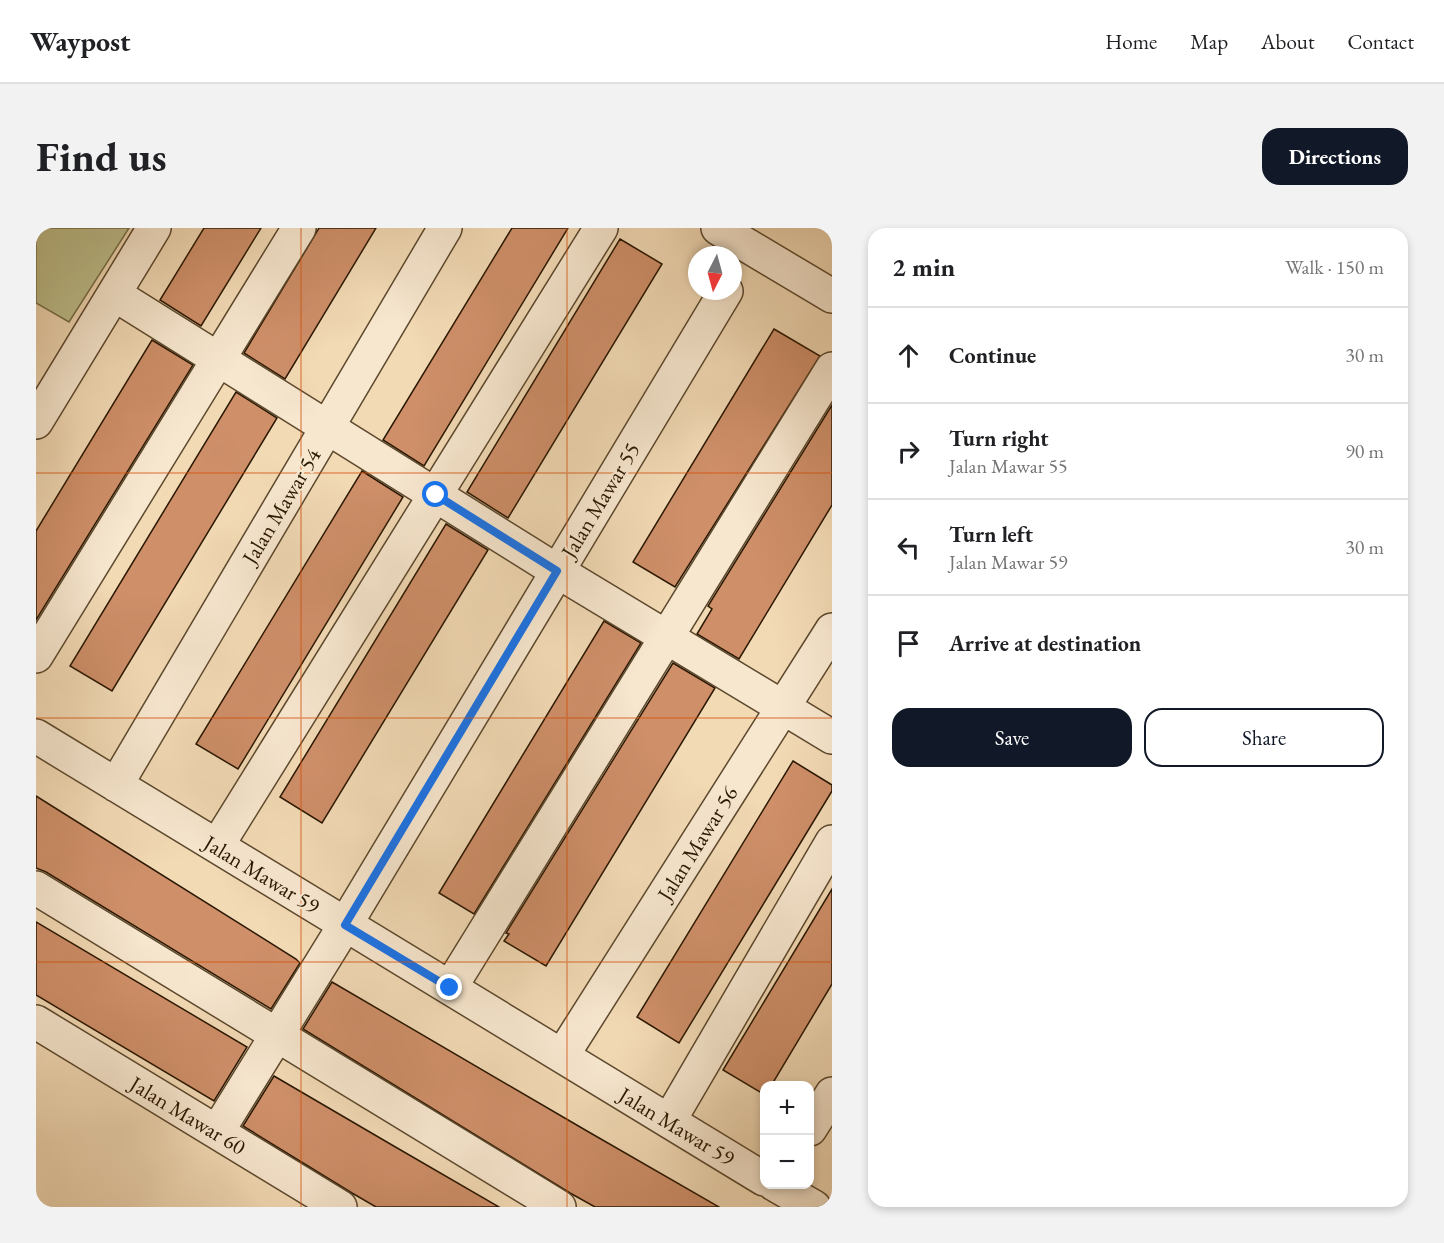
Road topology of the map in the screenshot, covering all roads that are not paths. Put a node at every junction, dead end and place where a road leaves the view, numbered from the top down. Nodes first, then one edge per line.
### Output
1 (154, 228) edge
2 (299, 228) edge
3 (446, 228) edge
4 (601, 228) edge
5 (718, 228) edge
6 (758, 238) edge
7 (742, 264) edge
8 (114, 294) junction
9 (832, 296) edge
10 (721, 300) edge
11 (218, 360) junction
12 (832, 369) edge
13 (36, 422) edge
14 (327, 427) junction
15 (436, 495) junction
16 (557, 571) junction
17 (832, 630) edge
18 (667, 637) junction
19 (36, 656) edge
20 (784, 707) junction
21 (36, 736) edge
22 (832, 737) edge
23 (116, 785) junction
24 (832, 842) edge
25 (217, 846) junction
26 (36, 888) edge
27 (345, 925) junction
28 (450, 988) junction
29 (36, 1022) edge
30 (277, 1035) junction
31 (562, 1056) junction
32 (832, 1094) edge
33 (669, 1121) junction
34 (814, 1123) edge
35 (217, 1132) junction
36 (760, 1176) edge
37 (770, 1189) edge
38 (780, 1189) edge
39 (339, 1207) edge
40 (559, 1207) edge
41 (759, 1207) edge
42 (814, 1207) edge

1 - 8 street
2 - 11 street
3 - 14 street, Jalan Mawar 54
4 - 15 street
5 - 6 street
6 - 7 street
6 - 9 street
8 - 11 street
8 - 13 street
10 - 16 street, Jalan Mawar 55
11 - 14 street
11 - 19 street
12 - 18 street
14 - 15 street
14 - 23 street, Jalan Mawar 54
15 - 16 street
15 - 25 street
16 - 18 street
16 - 27 street, Jalan Mawar 55
17 - 20 street, Jalan Mawar 56
18 - 20 street
18 - 28 street
20 - 22 street
20 - 31 street, Jalan Mawar 56
21 - 23 street, Jalan Mawar 59
23 - 25 street, Jalan Mawar 59
24 - 33 street
25 - 27 street, Jalan Mawar 59
26 - 30 street
27 - 28 street, Jalan Mawar 59
27 - 30 street, Jalan Mawar 55
28 - 31 street, Jalan Mawar 59
29 - 35 street, Jalan Mawar 60
30 - 35 street, Jalan Mawar 55
30 - 40 street
31 - 33 street, Jalan Mawar 59
32 - 34 street
33 - 36 street, Jalan Mawar 59
35 - 39 street, Jalan Mawar 60
37 - 41 street
38 - 42 street

